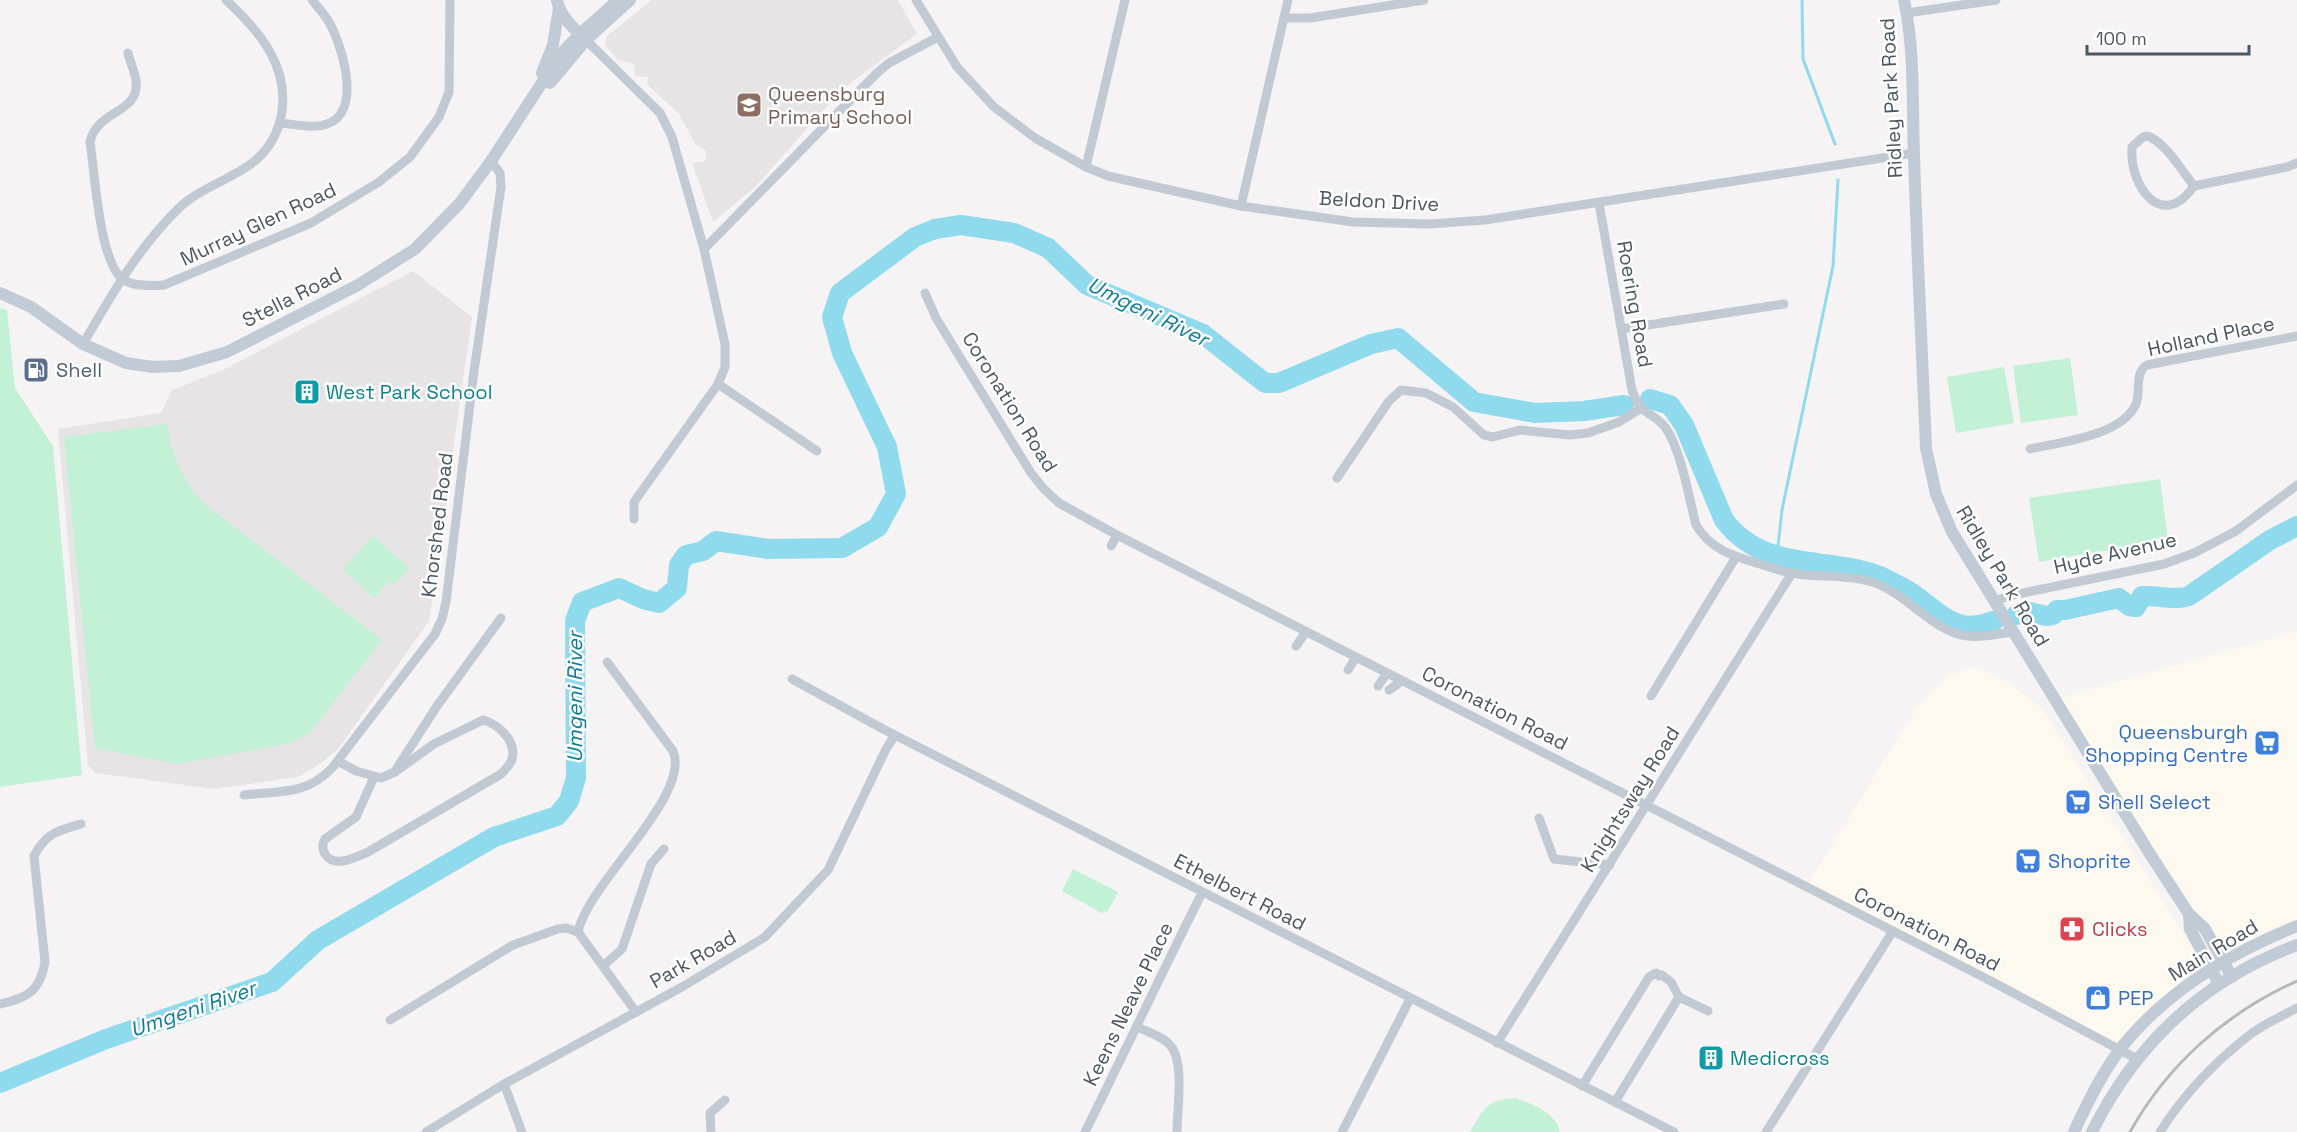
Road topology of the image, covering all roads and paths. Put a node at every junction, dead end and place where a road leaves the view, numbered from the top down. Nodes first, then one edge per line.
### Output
1 (226, 0) edge
2 (312, 0) edge
3 (450, 0) edge
4 (618, 0) edge
5 (630, 0) edge
6 (916, 0) edge
7 (1125, 0) edge
8 (1288, 0) edge
9 (1424, 0) edge
10 (1904, 0) edge
11 (1996, 0) edge
12 (558, 4) edge
13 (1907, 13) junction
14 (1284, 18) junction
15 (583, 37) junction
16 (938, 38) junction
17 (128, 53) dead end
18 (539, 87) junction
19 (280, 123) junction
20 (1914, 153) junction
21 (491, 161) junction
22 (2297, 163) edge
23 (1086, 167) junction
24 (2194, 186) junction
25 (1599, 203) junction
26 (1241, 206) junction
27 (704, 249) junction
28 (121, 278) junction
29 (1, 290) edge
30 (925, 293) dead end
31 (1784, 304) dead end
32 (1622, 329) junction
33 (2297, 336) edge
34 (83, 344) junction
35 (718, 384) junction
36 (1640, 409) junction
37 (2030, 449) dead end
38 (817, 451) dead end
39 (1337, 478) dead end
40 (2297, 486) edge
41 (634, 519) dead end
42 (1117, 535) junction
43 (1111, 546) dead end
44 (1736, 557) junction
45 (1792, 573) junction
46 (1994, 601) junction
47 (501, 618) dead end
48 (1306, 632) junction
49 (2013, 632) junction
50 (1296, 646) dead end
51 (1356, 657) junction
52 (607, 662) dead end
53 (1348, 670) dead end
54 (1387, 673) junction
55 (792, 679) dead end
56 (1402, 681) junction
57 (1378, 686) dead end
58 (1389, 690) dead end
59 (1651, 696) dead end
60 (895, 735) junction
61 (338, 761) junction
62 (395, 772) junction
63 (374, 777) junction
64 (244, 795) dead end
65 (1647, 806) junction
66 (1539, 818) dead end
67 (81, 824) dead end
68 (664, 849) dead end
69 (1610, 865) junction
70 (1202, 893) junction
71 (2189, 914) junction
72 (2297, 926) edge
73 (2205, 929) junction
74 (1893, 931) junction
75 (578, 932) junction
76 (2297, 945) edge
77 (2244, 950) junction
78 (2224, 961) junction
79 (603, 966) junction
80 (2210, 969) junction
81 (2232, 976) junction
82 (2219, 984) junction
83 (1679, 997) junction
84 (1410, 999) junction
85 (0, 1004) edge
86 (2297, 1008) edge
87 (636, 1011) junction
88 (1708, 1011) dead end
89 (390, 1020) dead end
90 (1137, 1028) junction
91 (1497, 1043) junction
92 (2121, 1049) junction
93 (2137, 1059) junction
94 (504, 1084) junction
95 (1582, 1086) junction
96 (725, 1100) dead end
97 (1615, 1102) junction
98 (442, 1127) edge
99 (426, 1132) edge
100 (522, 1132) edge
101 (711, 1132) edge
102 (1085, 1132) edge
103 (1177, 1132) edge
104 (1342, 1132) edge
105 (1674, 1132) edge
106 (1766, 1132) edge
107 (2074, 1132) edge
108 (2092, 1132) edge
109 (2160, 1132) edge

1 - 19 street
2 - 19 street
3 - 28 street, Murray Glen Road
4 - 15 main road, Stella Road
5 - 15 main road, Stella Road
6 - 16 street, Beldon Drive
7 - 23 street
8 - 14 street
9 - 14 street
10 - 13 main road, Ridley Park Road
11 - 13 street
12 - 15 main road
12 - 18 main road
13 - 20 main road, Ridley Park Road
14 - 26 street
15 - 18 main road, Stella Road
15 - 27 street
16 - 23 street, Beldon Drive
16 - 27 street
17 - 28 street
18 - 21 main road, Stella Road
19 - 28 street
20 - 25 street, Beldon Drive
20 - 46 main road, Ridley Park Road
21 - 34 main road, Stella Road
21 - 61 street, Khorshed Road
22 - 24 street
23 - 26 street, Beldon Drive
24 - 24 street
25 - 26 street, Beldon Drive
25 - 32 street, Roering Road
27 - 35 street
28 - 34 street
29 - 34 main road, Stella Road
30 - 42 street, Coronation Road
31 - 32 street
32 - 36 street, Roering Road
33 - 37 street, Holland Place
35 - 38 street
35 - 41 street
36 - 39 street
36 - 44 street
40 - 46 street, Hyde Avenue
42 - 43 street
42 - 48 street, Coronation Road
44 - 45 street
44 - 59 street
45 - 49 street
45 - 65 street, Knightsway Road
46 - 49 main road, Ridley Park Road
47 - 62 street
48 - 50 street
48 - 51 street, Coronation Road
49 - 71 main road, Ridley Park Road
51 - 53 street
51 - 54 street, Coronation Road
52 - 75 street
54 - 56 street, Coronation Road
54 - 57 street
55 - 60 street, Ethelbert Road
56 - 58 street
56 - 65 street, Coronation Road
60 - 70 street, Ethelbert Road
60 - 87 street, Park Road
61 - 63 street
61 - 64 street, Khorshed Road
62 - 63 street
62 - 63 street
65 - 69 street, Knightsway Road
65 - 74 street, Coronation Road
66 - 69 street
67 - 85 street
68 - 79 street
69 - 91 street, Knightsway Road
70 - 84 street, Ethelbert Road
70 - 90 street, Keens Neave Place
71 - 73 main road, Ridley Park Road
71 - 80 main road, Ridley Park Road
72 - 77 main road, Main Road
73 - 77 main road
73 - 78 main road, Ridley Park Road
74 - 92 street, Coronation Road
74 - 106 street
75 - 79 street
75 - 89 street
76 - 81 main road, Main Road
77 - 78 main road, Main Road
78 - 80 main road, Main Road
78 - 81 main road, Ridley Park Road
79 - 87 street
80 - 82 main road, Ridley Park Road
80 - 92 main road, Main Road
81 - 82 main road, Main Road
82 - 93 main road, Main Road
83 - 88 street
83 - 95 street
83 - 97 street
84 - 91 street, Ethelbert Road
84 - 104 street
86 - 109 street
87 - 94 street, Park Road
90 - 102 street, Keens Neave Place
90 - 103 street
91 - 95 street, Ethelbert Road
92 - 93 street, Coronation Road
92 - 107 main road, Main Road
93 - 108 main road, Main Road
94 - 98 street, Park Road
94 - 100 street
95 - 97 street, Ethelbert Road
96 - 101 street
97 - 105 street, Ethelbert Road
98 - 99 street, Park Road

